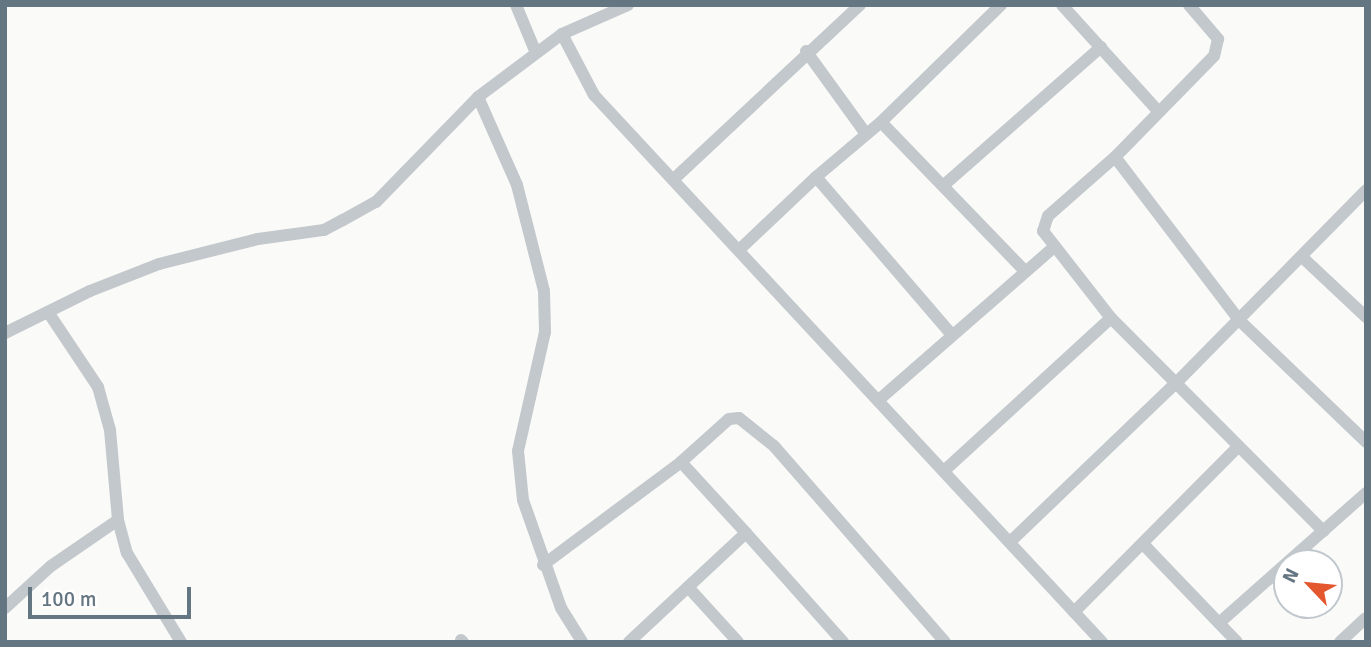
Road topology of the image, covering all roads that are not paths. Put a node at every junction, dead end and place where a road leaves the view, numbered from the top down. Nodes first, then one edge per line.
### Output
1 (516, 5) edge
2 (628, 5) edge
3 (860, 5) edge
4 (1000, 5) edge
5 (1062, 5) edge
6 (1189, 5) edge
7 (562, 34) junction
8 (1101, 47) junction
9 (806, 51) junction
10 (536, 54) junction
11 (478, 97) junction
12 (1159, 113) junction
13 (881, 122) junction
14 (866, 134) junction
15 (1115, 157) junction
16 (816, 177) junction
17 (676, 178) junction
18 (944, 185) junction
19 (1366, 190) edge
20 (1054, 247) junction
21 (739, 250) junction
22 (1302, 257) junction
23 (1024, 270) junction
24 (48, 312) junction
25 (1366, 317) edge
26 (1111, 318) junction
27 (1239, 320) junction
28 (5, 333) edge
29 (952, 335) junction
30 (1176, 383) junction
31 (881, 398) junction
32 (1366, 442) edge
33 (1237, 448) junction
34 (681, 462) junction
35 (945, 470) junction
36 (1366, 493) edge
37 (118, 520) junction
38 (1323, 531) junction
39 (746, 533) junction
40 (1010, 542) junction
41 (1144, 545) junction
42 (543, 565) junction
43 (688, 587) junction
44 (5, 608) edge
45 (1074, 612) junction
46 (1366, 618) edge
47 (1219, 623) junction
48 (941, 640) edge
49 (181, 642) edge
50 (582, 642) edge
51 (629, 642) edge
52 (738, 642) edge
53 (843, 642) edge
54 (1102, 642) edge
55 (1237, 642) edge
56 (1340, 642) edge

1 - 10 street
2 - 7 street
3 - 9 street
4 - 13 street
5 - 8 street
6 - 12 street
7 - 10 street
7 - 17 street
8 - 12 street
8 - 18 street
9 - 14 street
9 - 17 street
10 - 11 street
11 - 24 street
11 - 42 street
12 - 15 street
13 - 14 street
13 - 18 street
14 - 16 street
15 - 20 street
15 - 27 street
16 - 21 street
16 - 29 street
17 - 21 street
18 - 23 street
19 - 22 street
20 - 23 street
20 - 26 street
21 - 31 street
22 - 25 street
22 - 27 street
23 - 29 street
24 - 28 street
24 - 37 street
26 - 30 street
26 - 35 street
27 - 30 street
27 - 32 street
29 - 31 street
30 - 33 street
30 - 40 street
31 - 35 street
33 - 38 street
33 - 41 street
34 - 39 street
34 - 42 street
34 - 48 street
35 - 40 street
36 - 38 street
37 - 44 street
37 - 49 street
38 - 47 street
39 - 43 street
39 - 53 street
40 - 45 street
41 - 45 street
41 - 47 street
42 - 50 street
43 - 51 street
43 - 52 street
45 - 54 street
46 - 56 street
47 - 55 street

